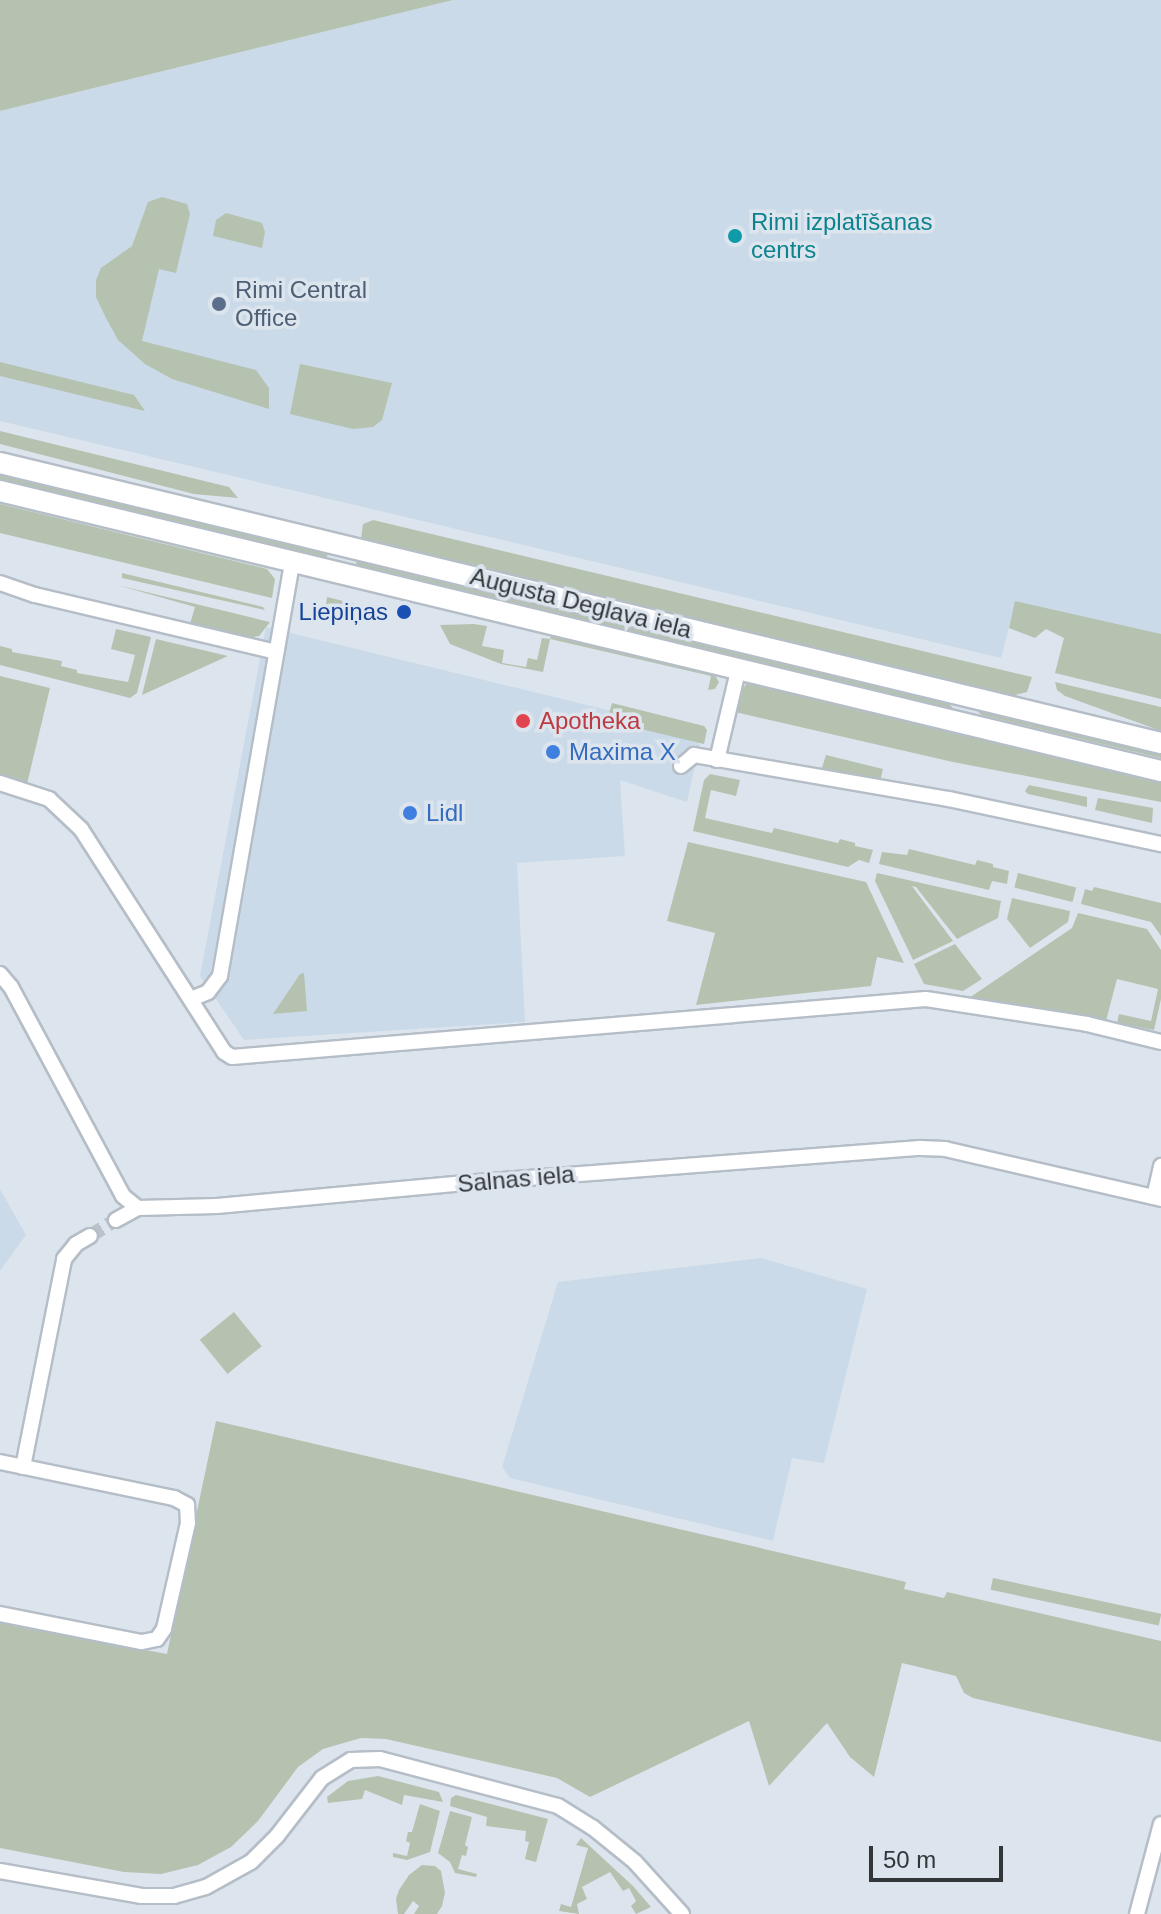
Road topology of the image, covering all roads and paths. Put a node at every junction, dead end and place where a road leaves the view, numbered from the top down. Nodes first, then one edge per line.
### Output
1 (0, 463) edge
2 (0, 491) edge
3 (292, 562) junction
4 (0, 583) edge
5 (276, 652) junction
6 (738, 671) junction
7 (1161, 743) edge
8 (717, 760) junction
9 (681, 766) dead end
10 (1161, 771) edge
11 (0, 783) edge
12 (1161, 844) edge
13 (0, 974) edge
14 (191, 999) junction
15 (1161, 1042) edge
16 (1161, 1166) edge
17 (1157, 1198) edge
18 (138, 1208) junction
19 (116, 1220) tunnel mouth
20 (90, 1236) tunnel mouth
21 (0, 1462) edge
22 (23, 1467) junction
23 (0, 1614) edge
24 (1161, 1824) edge
25 (0, 1871) edge
26 (682, 1914) edge
27 (1137, 1914) edge

1 - 7 main road, Augusta Deglava iela
2 - 3 main road, Augusta Deglava iela
3 - 5 street
3 - 6 main road, Augusta Deglava iela
4 - 5 street
5 - 14 street
6 - 8 street
6 - 10 main road, Augusta Deglava iela
8 - 9 street
8 - 12 street
11 - 14 street
13 - 18 street
14 - 15 street
16 - 17 street
17 - 18 street, Salnas iela
18 - 19 street
20 - 22 street
21 - 22 street
22 - 23 street
24 - 27 street
25 - 26 street

